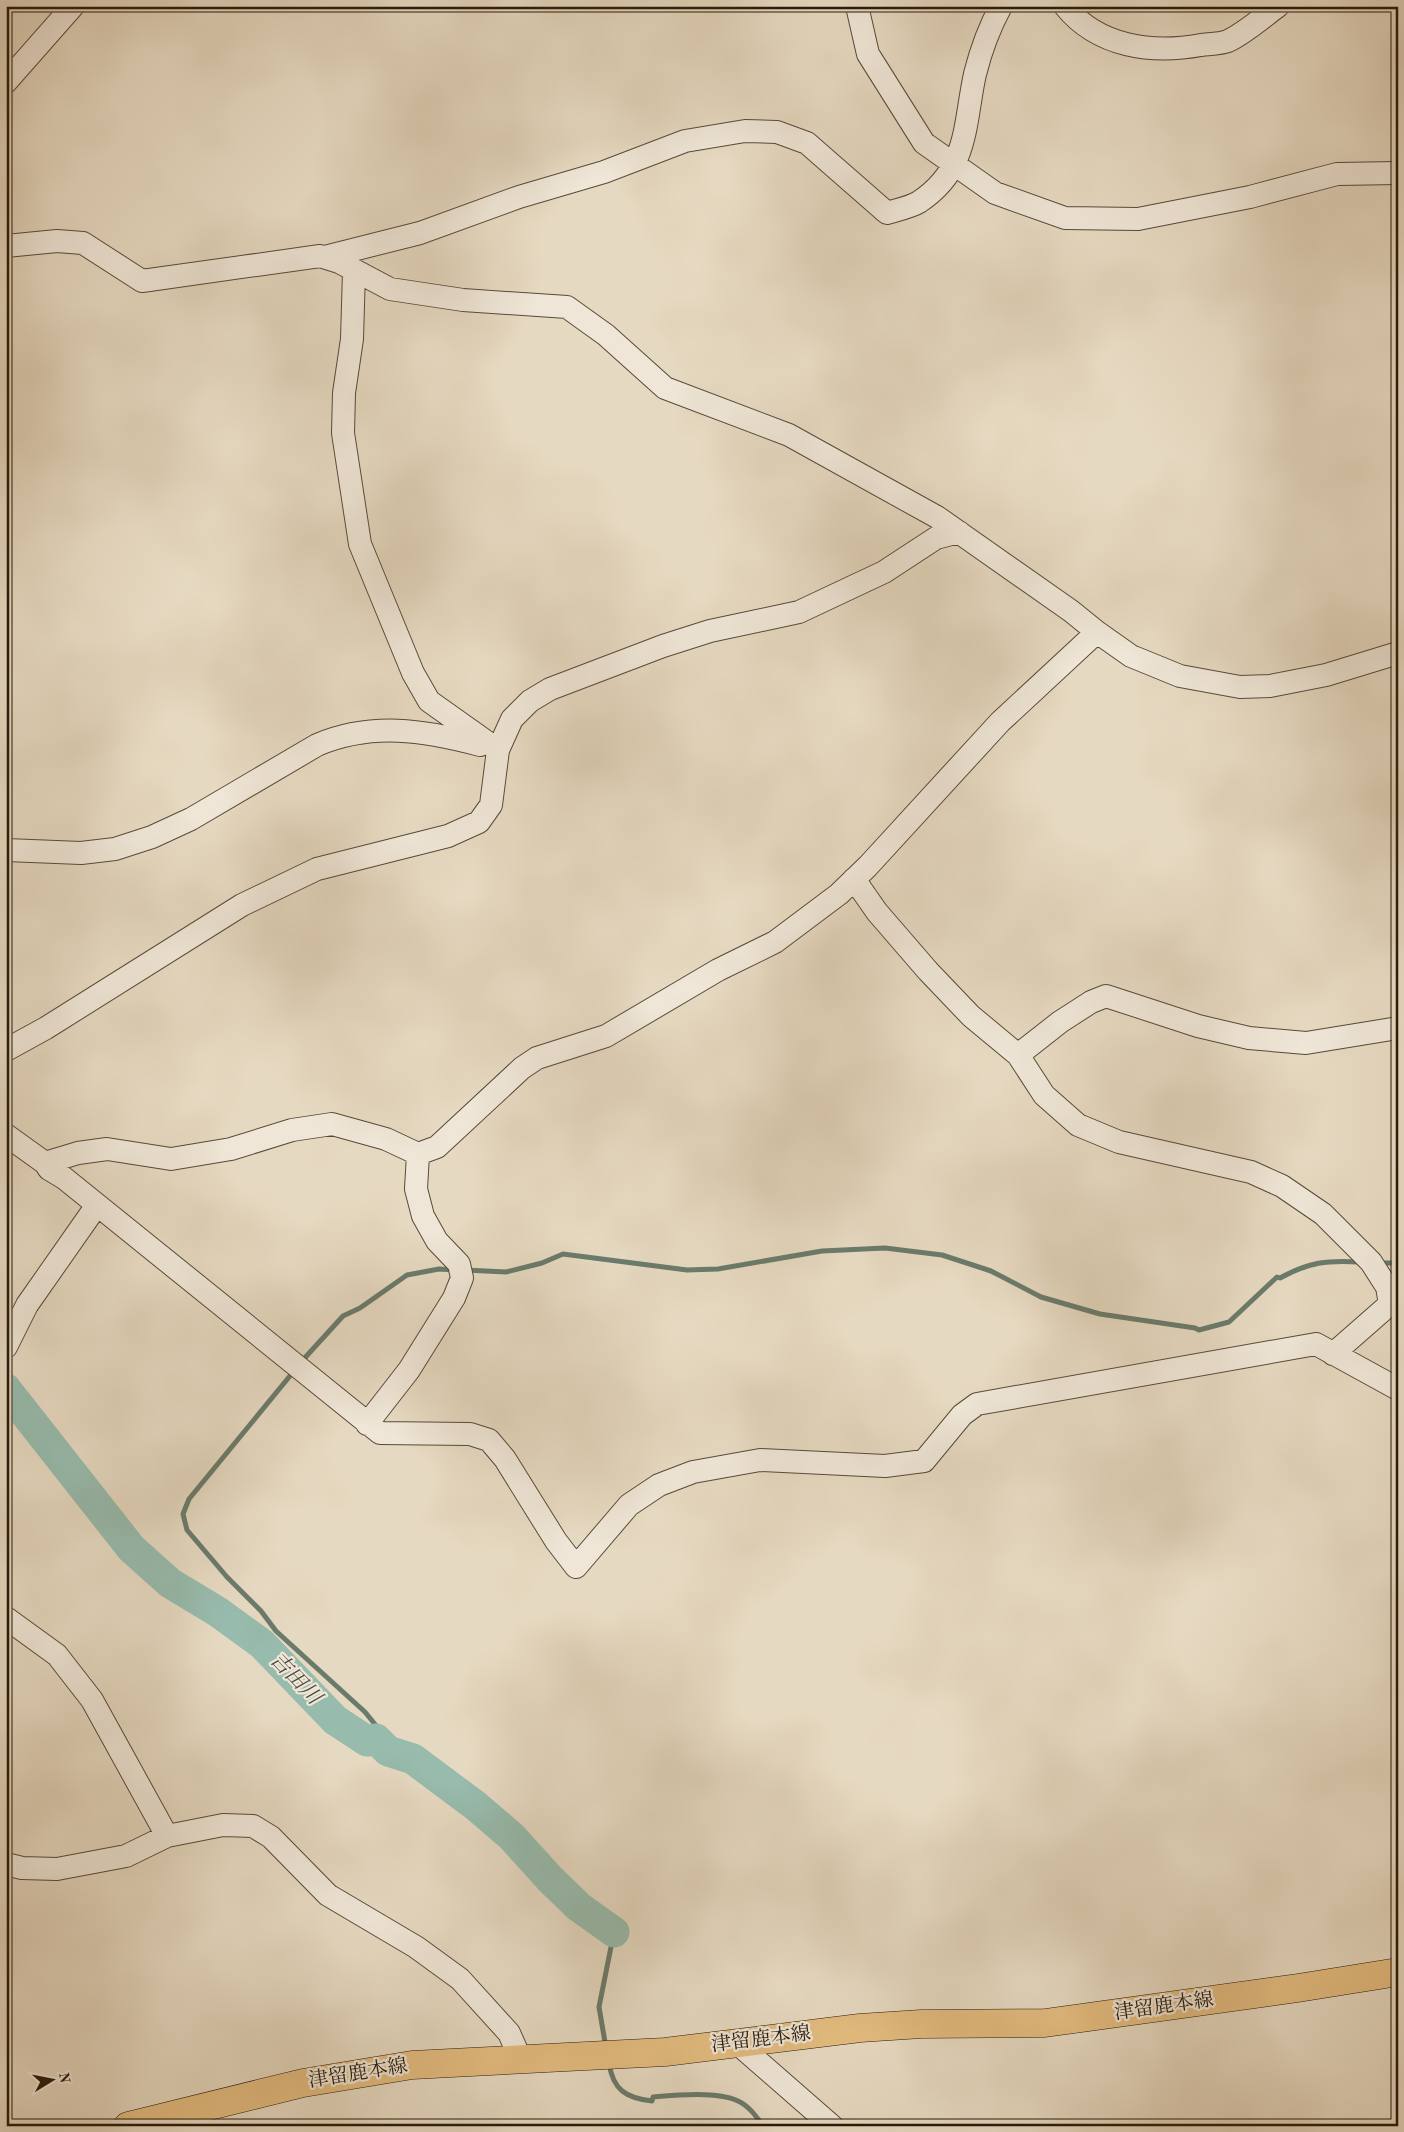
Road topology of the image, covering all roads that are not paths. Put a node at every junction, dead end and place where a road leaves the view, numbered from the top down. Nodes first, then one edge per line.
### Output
1 (73, 6) edge
2 (857, 6) edge
3 (1001, 6) edge
4 (1065, 6) edge
5 (1278, 6) edge
6 (6, 82) edge
7 (954, 164) junction
8 (1398, 173) edge
9 (6, 246) edge
10 (324, 257) junction
11 (354, 271) junction
12 (959, 532) junction
13 (1097, 632) junction
14 (1398, 653) edge
15 (498, 750) junction
16 (6, 850) edge
17 (854, 878) junction
18 (1398, 1028) edge
19 (6, 1050) edge
20 (1018, 1055) junction
21 (6, 1135) edge
22 (418, 1154) junction
23 (45, 1163) junction
24 (97, 1205) junction
25 (6, 1347) edge
26 (1333, 1354) junction
27 (1398, 1390) edge
28 (367, 1424) junction
29 (6, 1618) edge
30 (167, 1836) junction
31 (6, 1864) edge
32 (1398, 1972) edge
33 (738, 2044) junction
34 (521, 2060) junction
35 (128, 2126) edge
36 (832, 2126) edge

1 - 6 street
2 - 7 street
3 - 7 street
4 - 5 street
7 - 8 street
7 - 10 street
9 - 10 street
10 - 11 street
11 - 12 street
11 - 15 street
12 - 13 street
12 - 15 street
13 - 14 street
13 - 17 street
15 - 16 street
15 - 19 street
17 - 20 street
17 - 22 street
18 - 20 street
20 - 26 street
21 - 23 street
22 - 23 street
22 - 28 street
23 - 24 street
24 - 25 street
24 - 28 street
26 - 27 street
26 - 28 street
29 - 30 street
30 - 31 street
30 - 34 street
32 - 33 main road, 津留鹿本線
33 - 34 main road, 津留鹿本線
33 - 36 street
34 - 35 main road, 津留鹿本線

